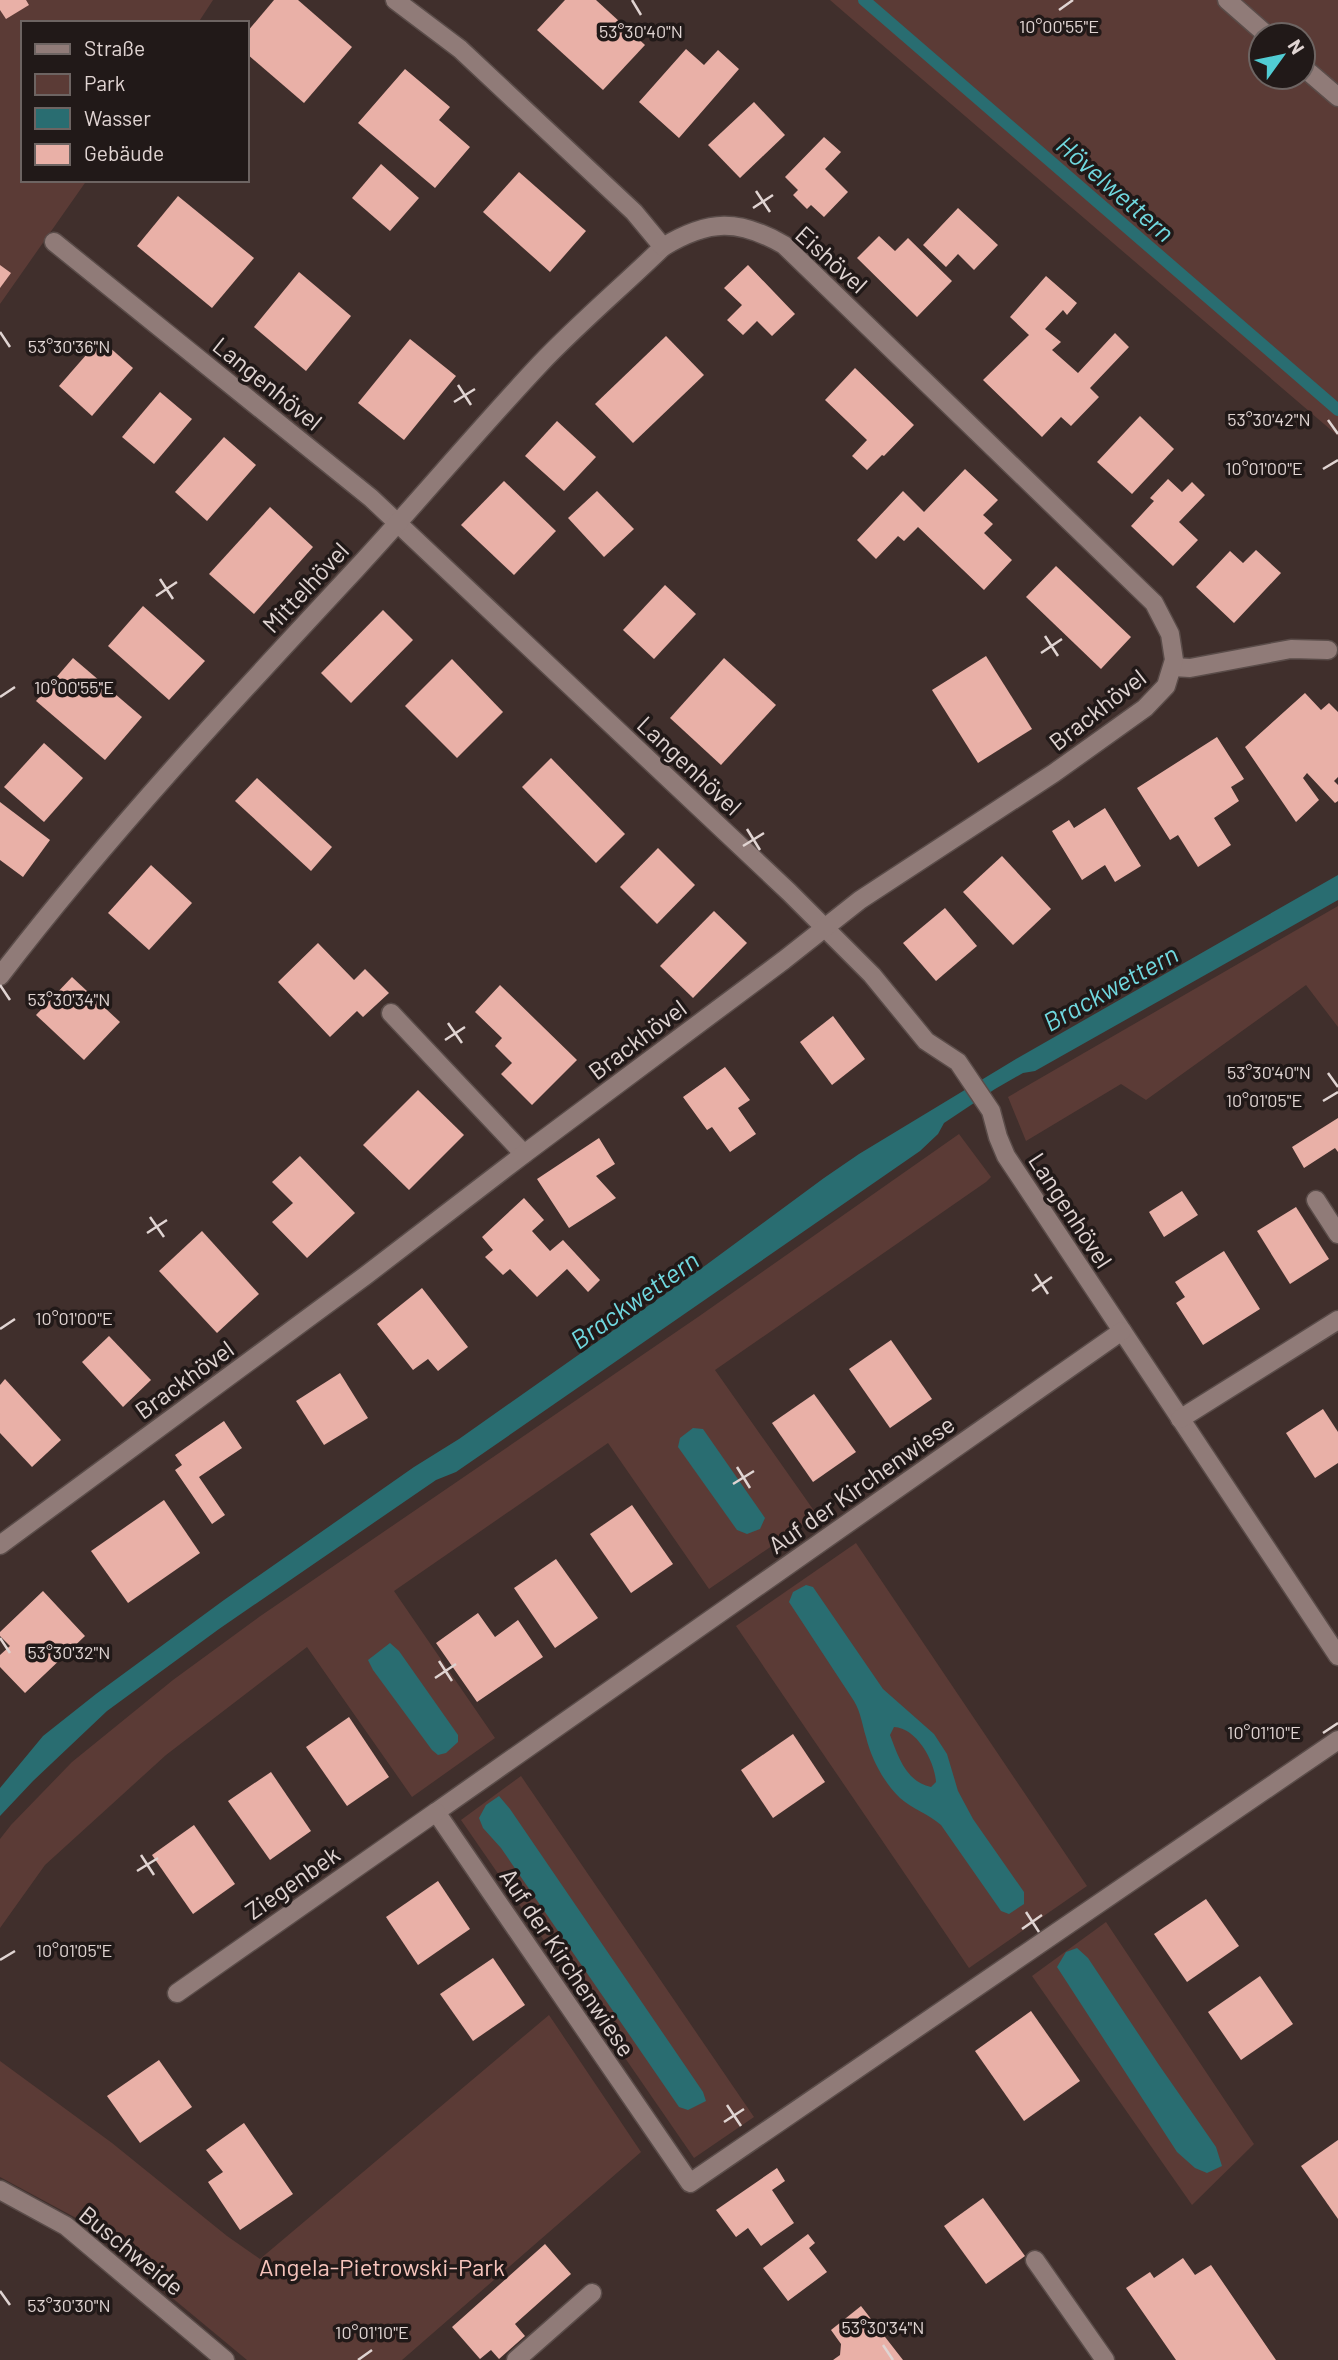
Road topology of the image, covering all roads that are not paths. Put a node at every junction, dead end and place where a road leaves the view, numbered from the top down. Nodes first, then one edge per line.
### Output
1 (395, 0) edge
2 (1227, 0) edge
3 (1251, 21) edge
4 (1317, 78) edge
5 (1338, 97) edge
6 (54, 242) dead end
7 (663, 247) junction
8 (398, 523) junction
9 (1328, 650) dead end
10 (1173, 667) junction
11 (825, 927) junction
12 (0, 976) edge
13 (391, 1013) dead end
14 (524, 1154) junction
15 (1316, 1200) dead end
16 (1338, 1234) edge
17 (1338, 1320) edge
18 (1122, 1331) junction
19 (1180, 1419) junction
20 (0, 1545) edge
21 (1337, 1651) edge
22 (1338, 1740) edge
23 (436, 1812) junction
24 (177, 1993) dead end
25 (0, 2190) edge
26 (1035, 2260) dead end
27 (592, 2293) dead end
28 (225, 2360) edge
29 (516, 2360) edge
30 (1105, 2360) edge

1 - 7 street
2 - 3 street
4 - 5 street
6 - 8 street, Langenhövel
7 - 8 street, Mittelhövel
7 - 10 street, Eishövel
8 - 11 street, Langenhövel
8 - 12 street, Mittelhövel
9 - 10 street, Brackhövel
10 - 11 street, Brackhövel
11 - 14 street, Brackhövel
11 - 18 street, Langenhövel
13 - 14 street
14 - 20 street, Brackhövel
15 - 16 street
17 - 19 street
18 - 19 street, Langenhövel
18 - 23 street, Auf der Kirchenwiese
19 - 21 street, Langenhövel
22 - 23 street, Auf der Kirchenwiese
23 - 24 street, Ziegenbek
25 - 28 street, Buschweide
26 - 30 street
27 - 29 street

